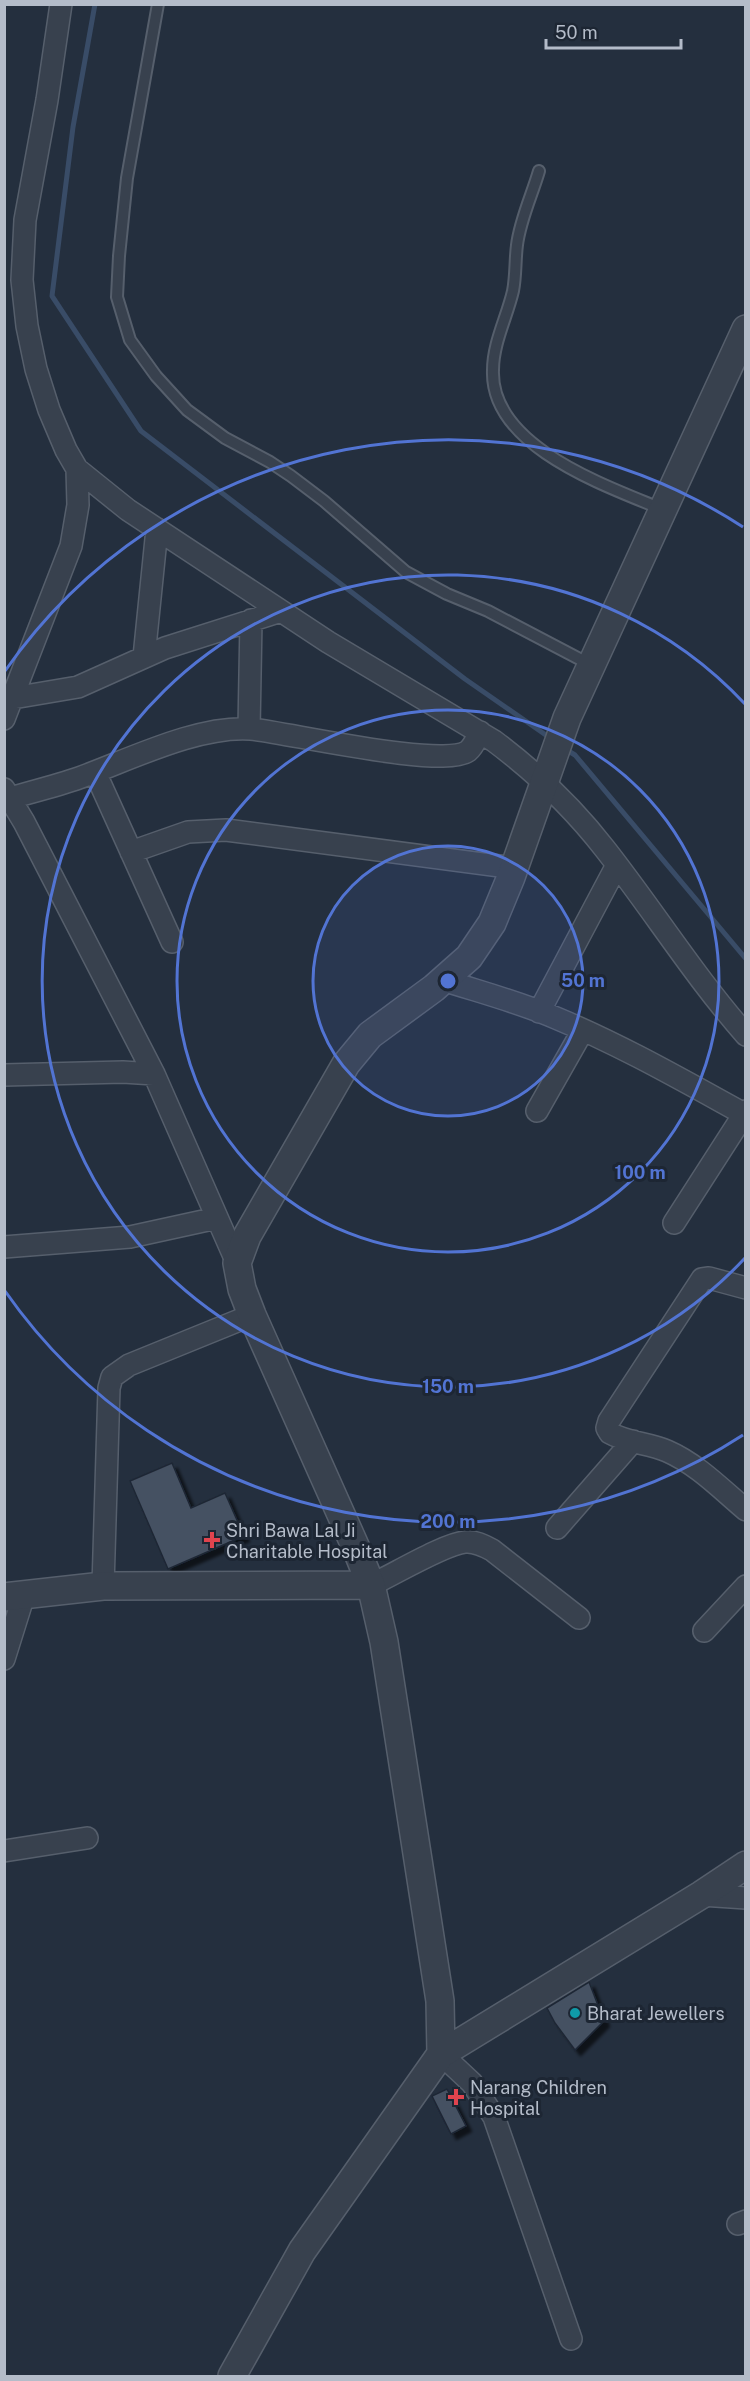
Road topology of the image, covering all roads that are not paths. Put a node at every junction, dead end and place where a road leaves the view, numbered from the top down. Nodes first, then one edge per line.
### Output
1 (61, 4) edge
2 (158, 4) edge
3 (540, 171) dead end
4 (746, 329) edge
5 (77, 469) junction
6 (664, 510) junction
7 (157, 529) junction
8 (281, 611) junction
9 (251, 620) junction
10 (144, 657) junction
11 (591, 666) junction
12 (13, 698) junction
13 (4, 719) edge
14 (249, 729) junction
15 (480, 732) junction
16 (95, 772) junction
17 (547, 775) junction
18 (7, 793) edge
19 (131, 852) junction
20 (617, 865) junction
21 (514, 868) junction
22 (172, 942) dead end
23 (442, 980) junction
24 (540, 1012) junction
25 (583, 1030) junction
26 (746, 1035) edge
27 (154, 1074) junction
28 (4, 1075) edge
29 (537, 1111) dead end
30 (745, 1113) edge
31 (217, 1218) junction
32 (674, 1223) dead end
33 (4, 1246) edge
34 (237, 1263) junction
35 (746, 1288) edge
36 (252, 1315) junction
37 (633, 1440) junction
38 (746, 1510) edge
39 (558, 1528) dead end
40 (371, 1585) junction
41 (103, 1586) junction
42 (746, 1586) edge
43 (14, 1596) edge
44 (579, 1618) dead end
45 (704, 1631) dead end
46 (4, 1659) edge
47 (87, 1838) dead end
48 (4, 1851) edge
49 (746, 1865) edge
50 (701, 1895) junction
51 (746, 1898) edge
52 (441, 2054) junction
53 (571, 2339) dead end
54 (232, 2376) edge

1 - 5 street
2 - 11 lane
3 - 6 lane
4 - 6 street
5 - 7 street
5 - 12 street
6 - 11 street
7 - 8 street
7 - 10 street
8 - 9 street
8 - 15 street
9 - 10 street
9 - 14 street
10 - 12 street
11 - 17 street
12 - 13 street
14 - 15 street
14 - 16 street
15 - 17 street
16 - 18 street
16 - 19 street
17 - 20 street
17 - 21 street
18 - 27 street
19 - 21 street
19 - 22 street
20 - 24 street
20 - 26 street
21 - 23 street
23 - 24 street
23 - 34 street
24 - 25 street
25 - 29 street
25 - 30 street
27 - 28 street
27 - 31 street
30 - 32 street
31 - 33 street
31 - 34 street
34 - 36 street
35 - 37 street
36 - 40 street
36 - 41 street
37 - 38 street
37 - 39 street
40 - 41 street
40 - 44 street
40 - 52 street
41 - 43 street
42 - 45 street
43 - 46 street
47 - 48 street
49 - 50 street
50 - 51 street
50 - 52 street
52 - 53 street
52 - 54 street

